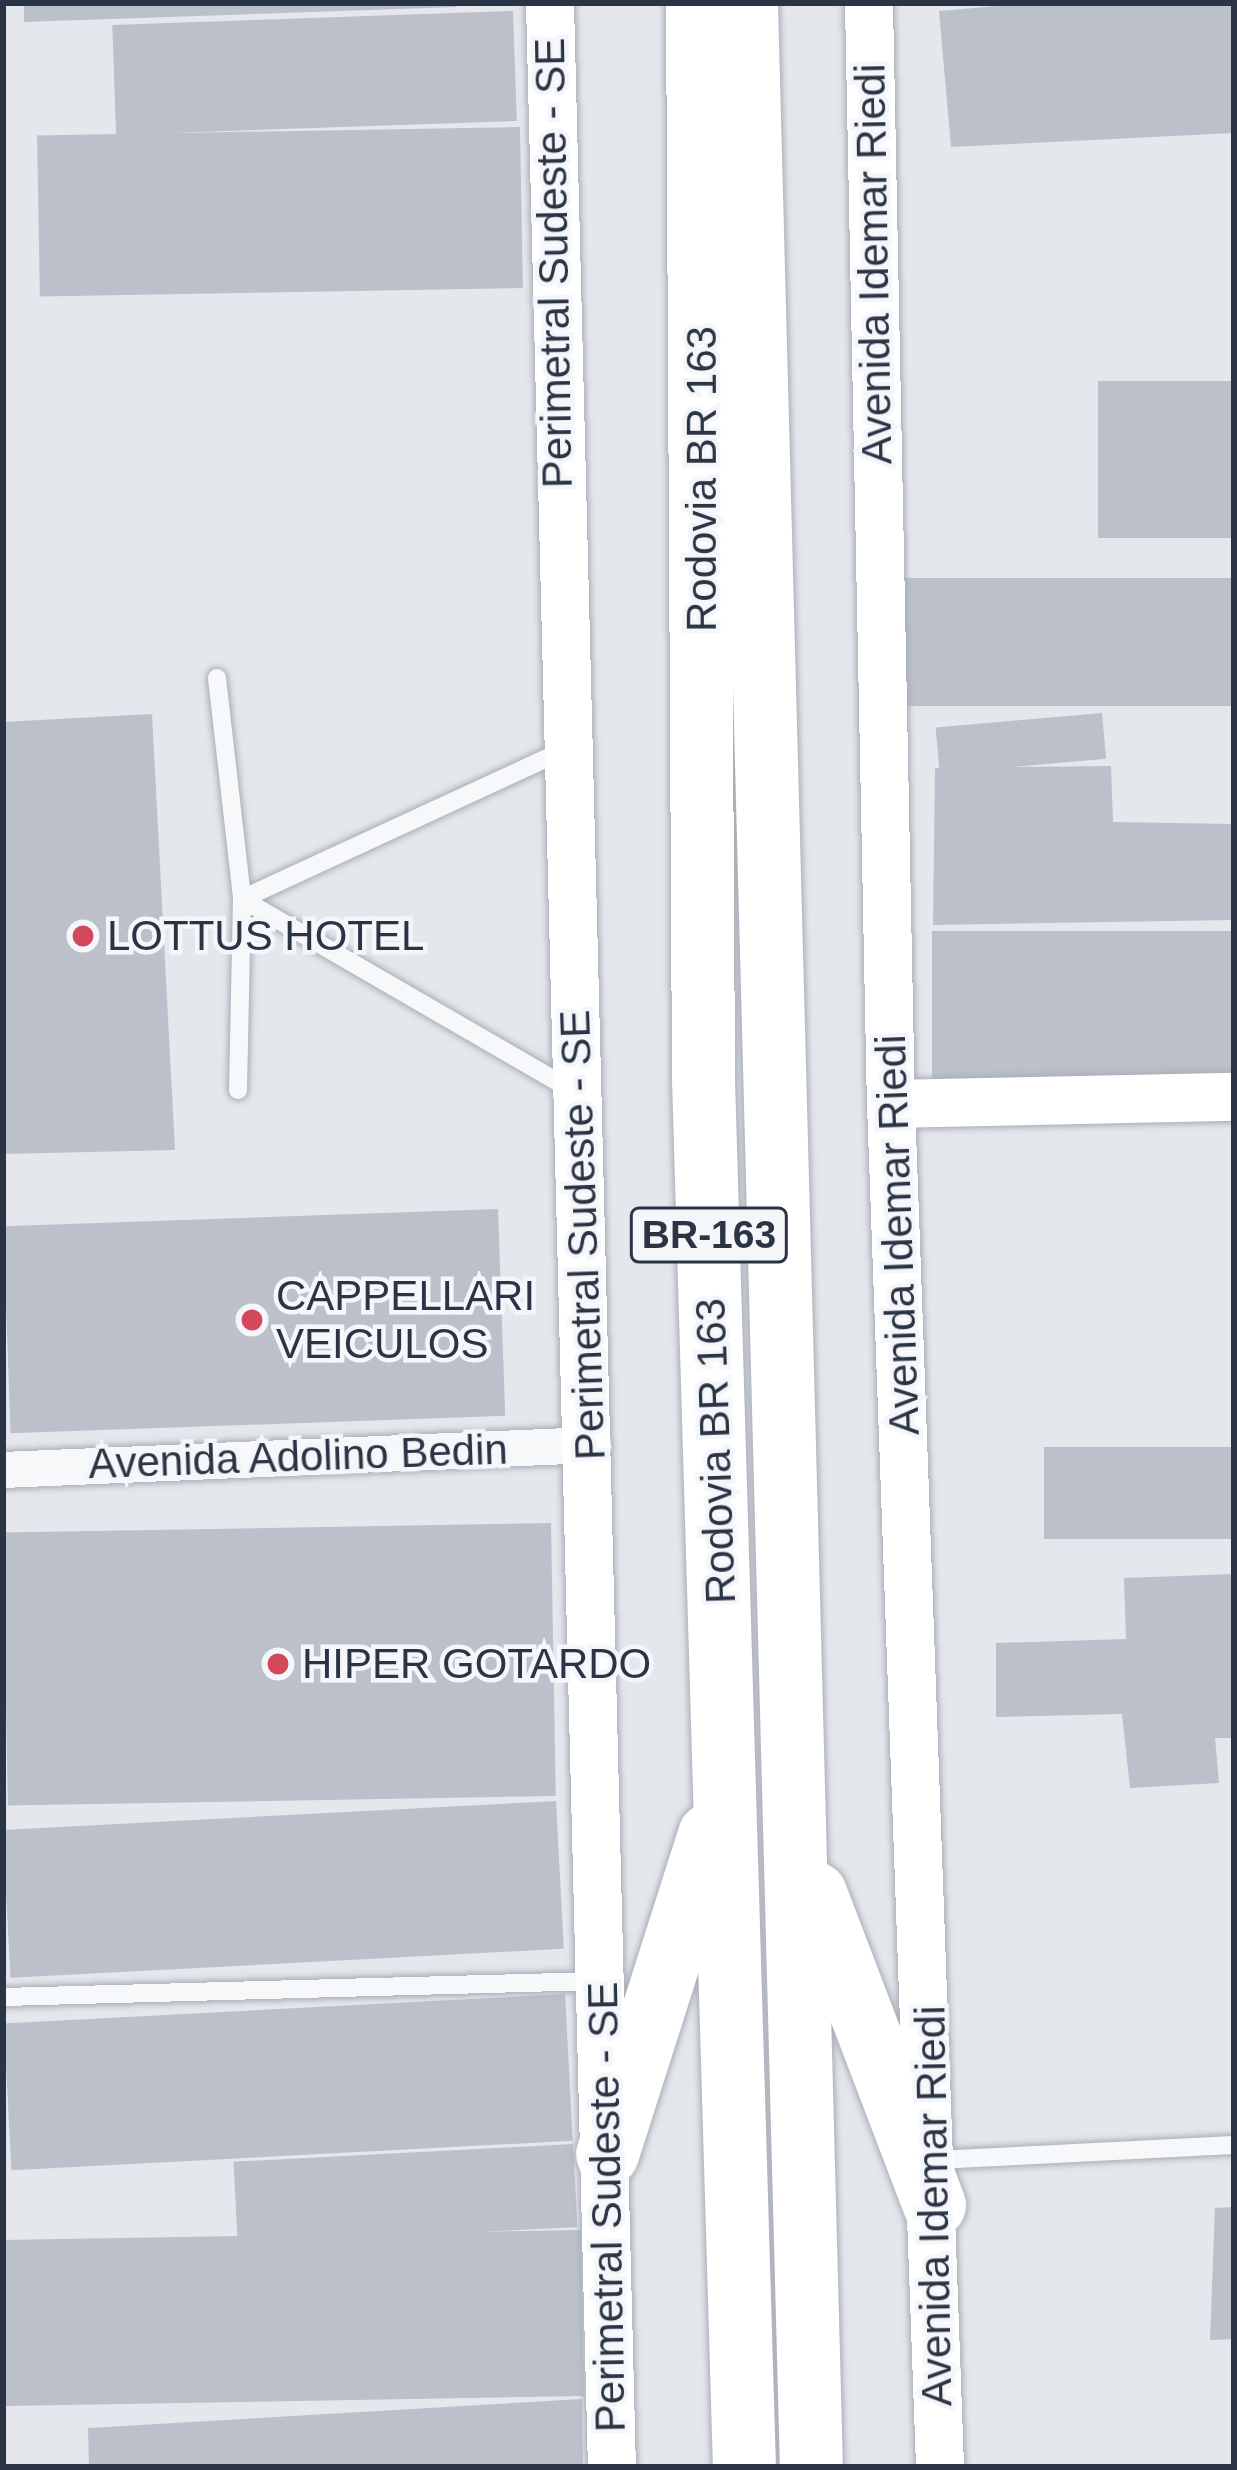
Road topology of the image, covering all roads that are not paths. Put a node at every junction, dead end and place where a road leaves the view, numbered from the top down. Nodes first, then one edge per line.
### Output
1 (550, 3) edge
2 (868, 3) edge
3 (730, 14) edge
4 (217, 678) dead end
5 (562, 751) junction
6 (242, 898) junction
7 (238, 1090) dead end
8 (578, 1094) junction
9 (1234, 1096) edge
10 (891, 1104) junction
11 (593, 1445) junction
12 (3, 1470) edge
13 (728, 1768) junction
14 (798, 1847) junction
15 (604, 1981) junction
16 (3, 1997) edge
17 (1234, 2145) edge
18 (608, 2154) junction
19 (935, 2182) junction
20 (612, 2467) edge
21 (744, 2467) edge
22 (811, 2467) edge
23 (940, 2467) edge

1 - 5 street, Perimetral Sudeste - SE
2 - 10 street, Avenida Idemar Riedi
3 - 13 highway, Rodovia BR 163 / BR-163
3 - 14 highway, Rodovia BR 163 / BR-163
4 - 6 lane
5 - 6 lane
5 - 8 street, Perimetral Sudeste - SE
6 - 7 lane
6 - 8 lane
8 - 11 street, Perimetral Sudeste - SE
9 - 10 street
10 - 19 street, Avenida Idemar Riedi
11 - 12 street, Avenida Adolino Bedin
11 - 15 street, Perimetral Sudeste - SE
13 - 18 highway
13 - 21 highway, Rodovia BR 163 / BR-163
14 - 19 highway
14 - 22 highway, Rodovia BR 163 / BR-163
15 - 16 lane
15 - 18 street, Perimetral Sudeste - SE
17 - 19 lane
18 - 20 street, Perimetral Sudeste - SE
19 - 23 street, Avenida Idemar Riedi

